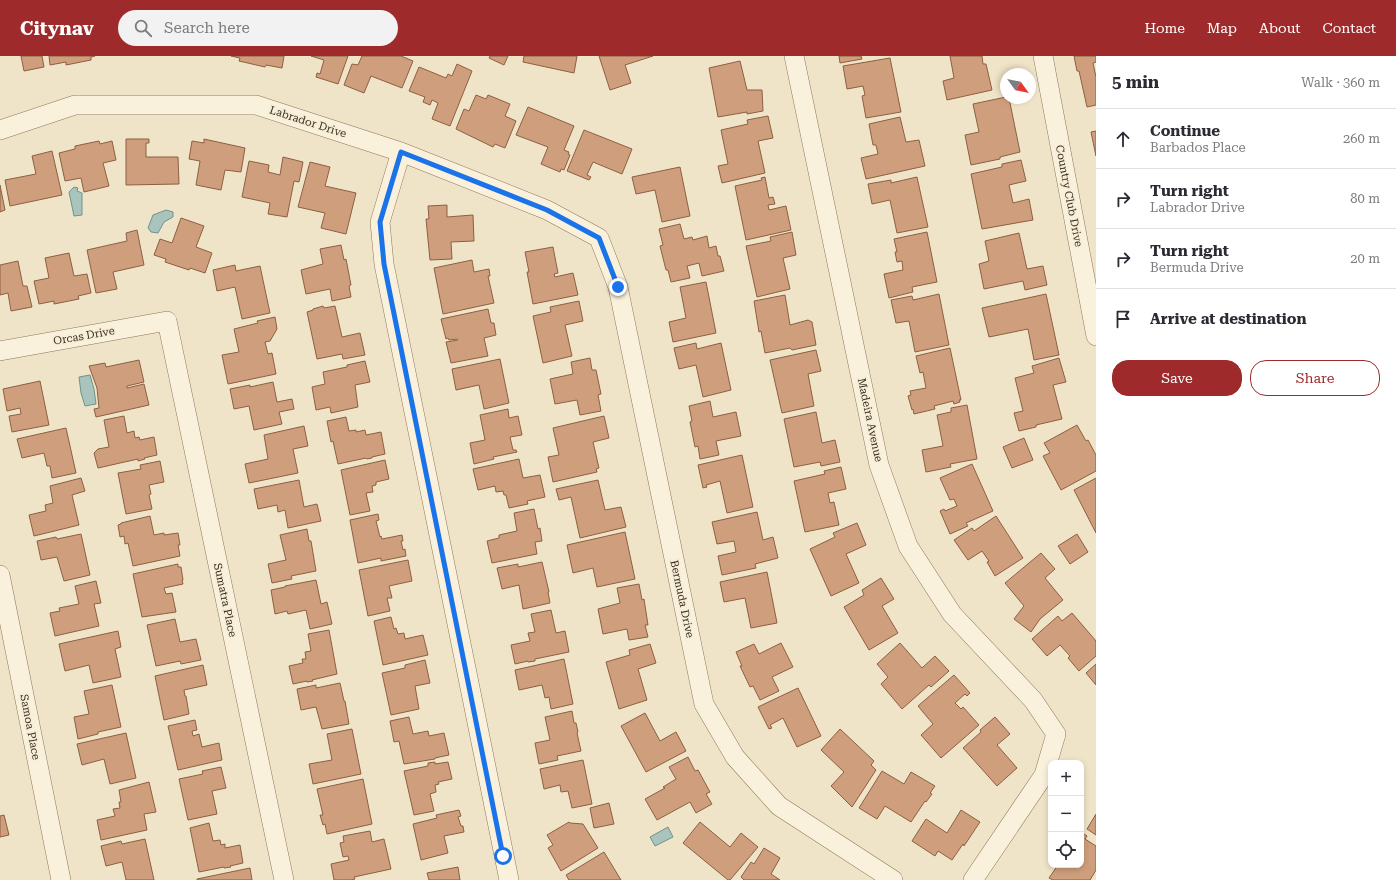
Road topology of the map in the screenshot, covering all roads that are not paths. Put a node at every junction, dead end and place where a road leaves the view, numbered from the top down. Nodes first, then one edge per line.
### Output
1 (794, 56) edge
2 (1043, 56) edge
3 (0, 130) edge
4 (401, 152) junction
5 (599, 238) joint
6 (1089, 264) edge
7 (167, 321) joint
8 (1096, 336) edge
9 (0, 351) edge
10 (0, 575) edge
11 (61, 880) edge
12 (284, 880) edge
13 (509, 880) edge
14 (893, 880) edge
15 (974, 880) edge

1 - 15 street, Madeira Avenue
2 - 6 street, Country Club Drive
3 - 4 street, Labrador Drive
4 - 5 street, Labrador Drive
4 - 13 street
5 - 14 street, Bermuda Drive
6 - 8 street, Country Club Drive
7 - 9 street, Orcas Drive
7 - 12 street, Sumatra Place
10 - 11 street, Samoa Place

